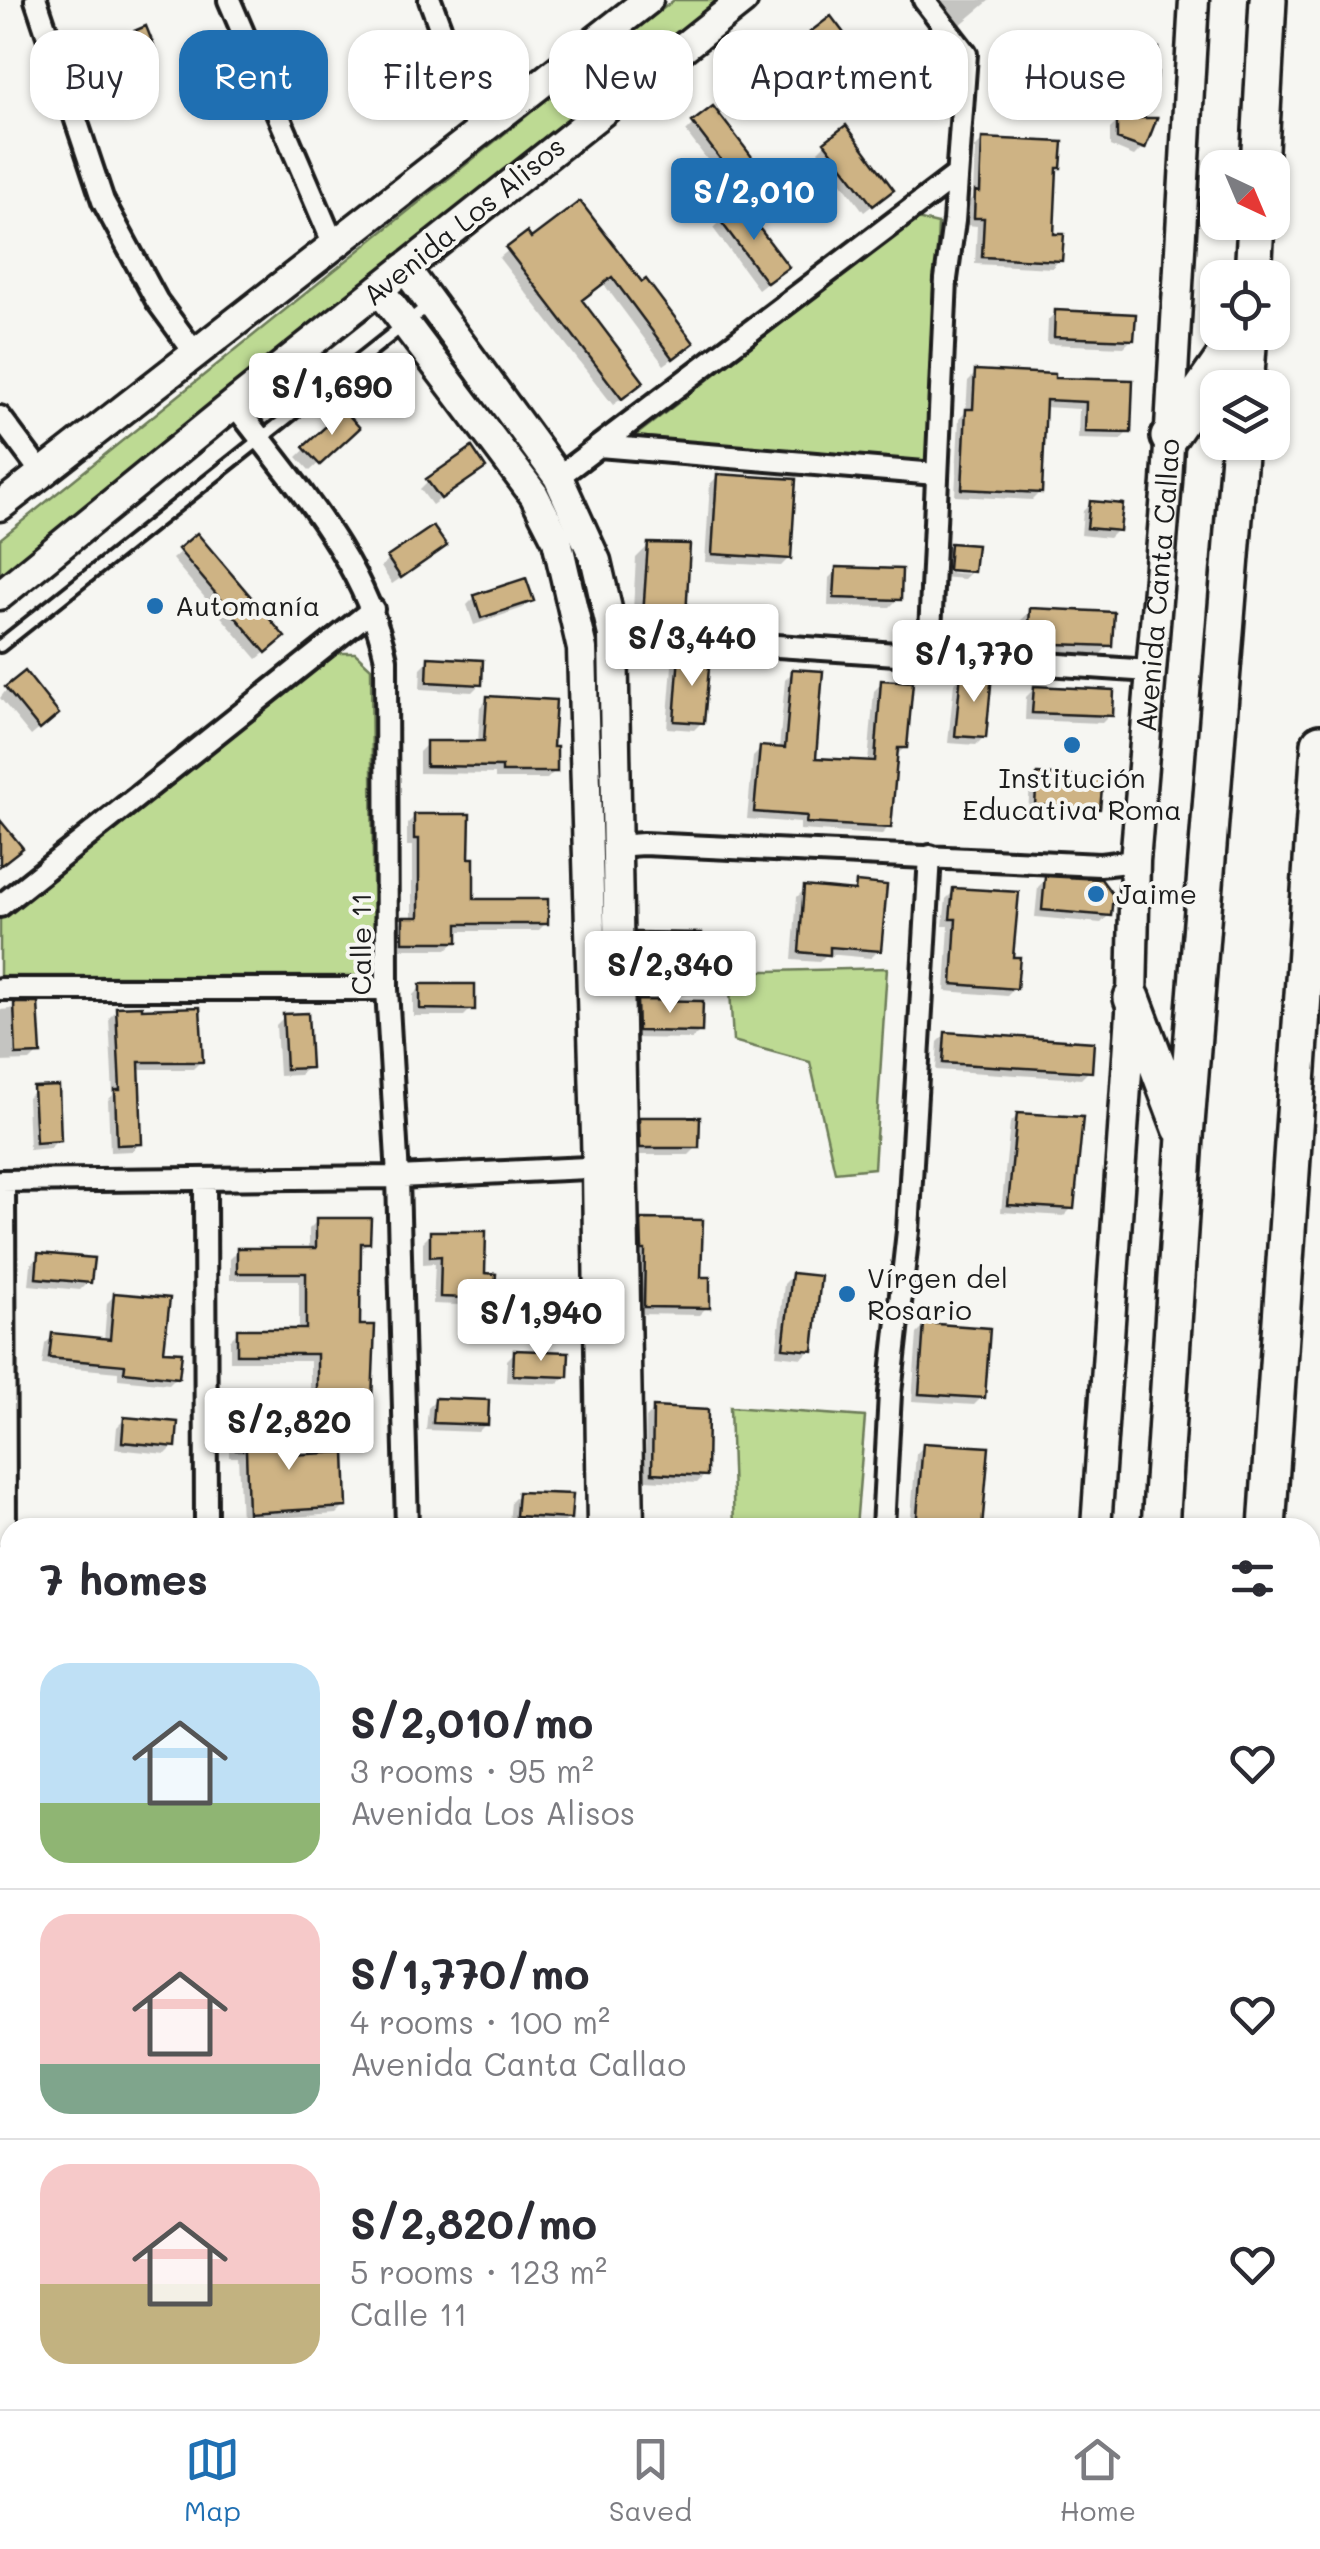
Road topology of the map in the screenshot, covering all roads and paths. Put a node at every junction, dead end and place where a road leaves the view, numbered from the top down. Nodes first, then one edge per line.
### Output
1 (36, 0) edge
2 (229, 0) edge
3 (430, 0) edge
4 (648, 0) edge
5 (743, 0) edge
6 (924, 0) edge
7 (1194, 0) edge
8 (1268, 0) edge
9 (610, 30) edge
10 (693, 39) edge
11 (549, 77) edge
12 (590, 120) edge
13 (479, 132) junction
14 (1259, 150) edge
15 (955, 176) junction
16 (334, 245) junction
17 (405, 268) junction
18 (379, 288) junction
19 (431, 303) junction
20 (406, 323) junction
21 (1233, 350) edge
22 (195, 353) junction
23 (234, 404) junction
24 (0, 417) edge
25 (1169, 437) junction
26 (260, 438) junction
27 (599, 446) junction
28 (1239, 460) edge
29 (42, 472) junction
30 (936, 474) junction
31 (558, 477) junction
32 (0, 506) edge
33 (0, 595) edge
34 (372, 609) junction
35 (612, 635) junction
36 (0, 646) edge
37 (929, 656) junction
38 (1150, 670) junction
39 (1320, 743) edge
40 (614, 846) junction
41 (930, 856) junction
42 (1135, 861) junction
43 (0, 906) edge
44 (388, 989) junction
45 (0, 990) edge
46 (1132, 998) junction
47 (1184, 1137) junction
48 (609, 1167) junction
49 (398, 1177) junction
50 (206, 1179) junction
51 (2, 1181) edge
52 (5, 1518) edge
53 (206, 1518) edge
54 (407, 1518) edge
55 (602, 1518) edge
56 (627, 1518) edge
57 (884, 1518) edge
58 (1097, 1518) edge
59 (1161, 1518) edge
60 (1268, 1518) edge

1 - 22 street
2 - 16 street
3 - 13 street
4 - 9 main road
5 - 10 main road, Avenida Los Alisos
6 - 15 street
7 - 25 main road, Avenida Canta Callao
8 - 14 highway
11 - 13 main road
12 - 17 main road, Avenida Los Alisos
13 - 16 main road
15 - 27 street
15 - 30 street
16 - 22 main road
17 - 18 main road, Avenida Los Alisos
17 - 19 main road
18 - 20 main road
18 - 23 main road, Avenida Los Alisos
19 - 20 lane
19 - 31 main road
20 - 26 lane
20 - 48 main road
21 - 25 highway
22 - 29 main road
23 - 26 street, Calle 11
23 - 33 main road, Avenida Los Alisos
24 - 29 street
25 - 38 main road, Avenida Canta Callao
26 - 34 street, Calle 11
26 - 36 lane
27 - 30 street
27 - 31 street
28 - 47 highway
29 - 32 main road
30 - 37 street
31 - 35 main road
34 - 43 street
34 - 44 street, Calle 11
35 - 37 street
35 - 40 main road
37 - 38 street
38 - 42 main road, Avenida Canta Callao
39 - 60 highway
40 - 41 street
40 - 48 main road
41 - 42 street
41 - 57 street
42 - 46 main road, Avenida Canta Callao
44 - 45 street
44 - 49 street, Calle 11
46 - 47 highway
46 - 58 main road, Avenida Canta Callao
47 - 59 highway
48 - 49 street
48 - 55 main road
48 - 56 main road
49 - 50 street
49 - 54 street, Calle 11
50 - 51 street
50 - 53 street
51 - 52 street

